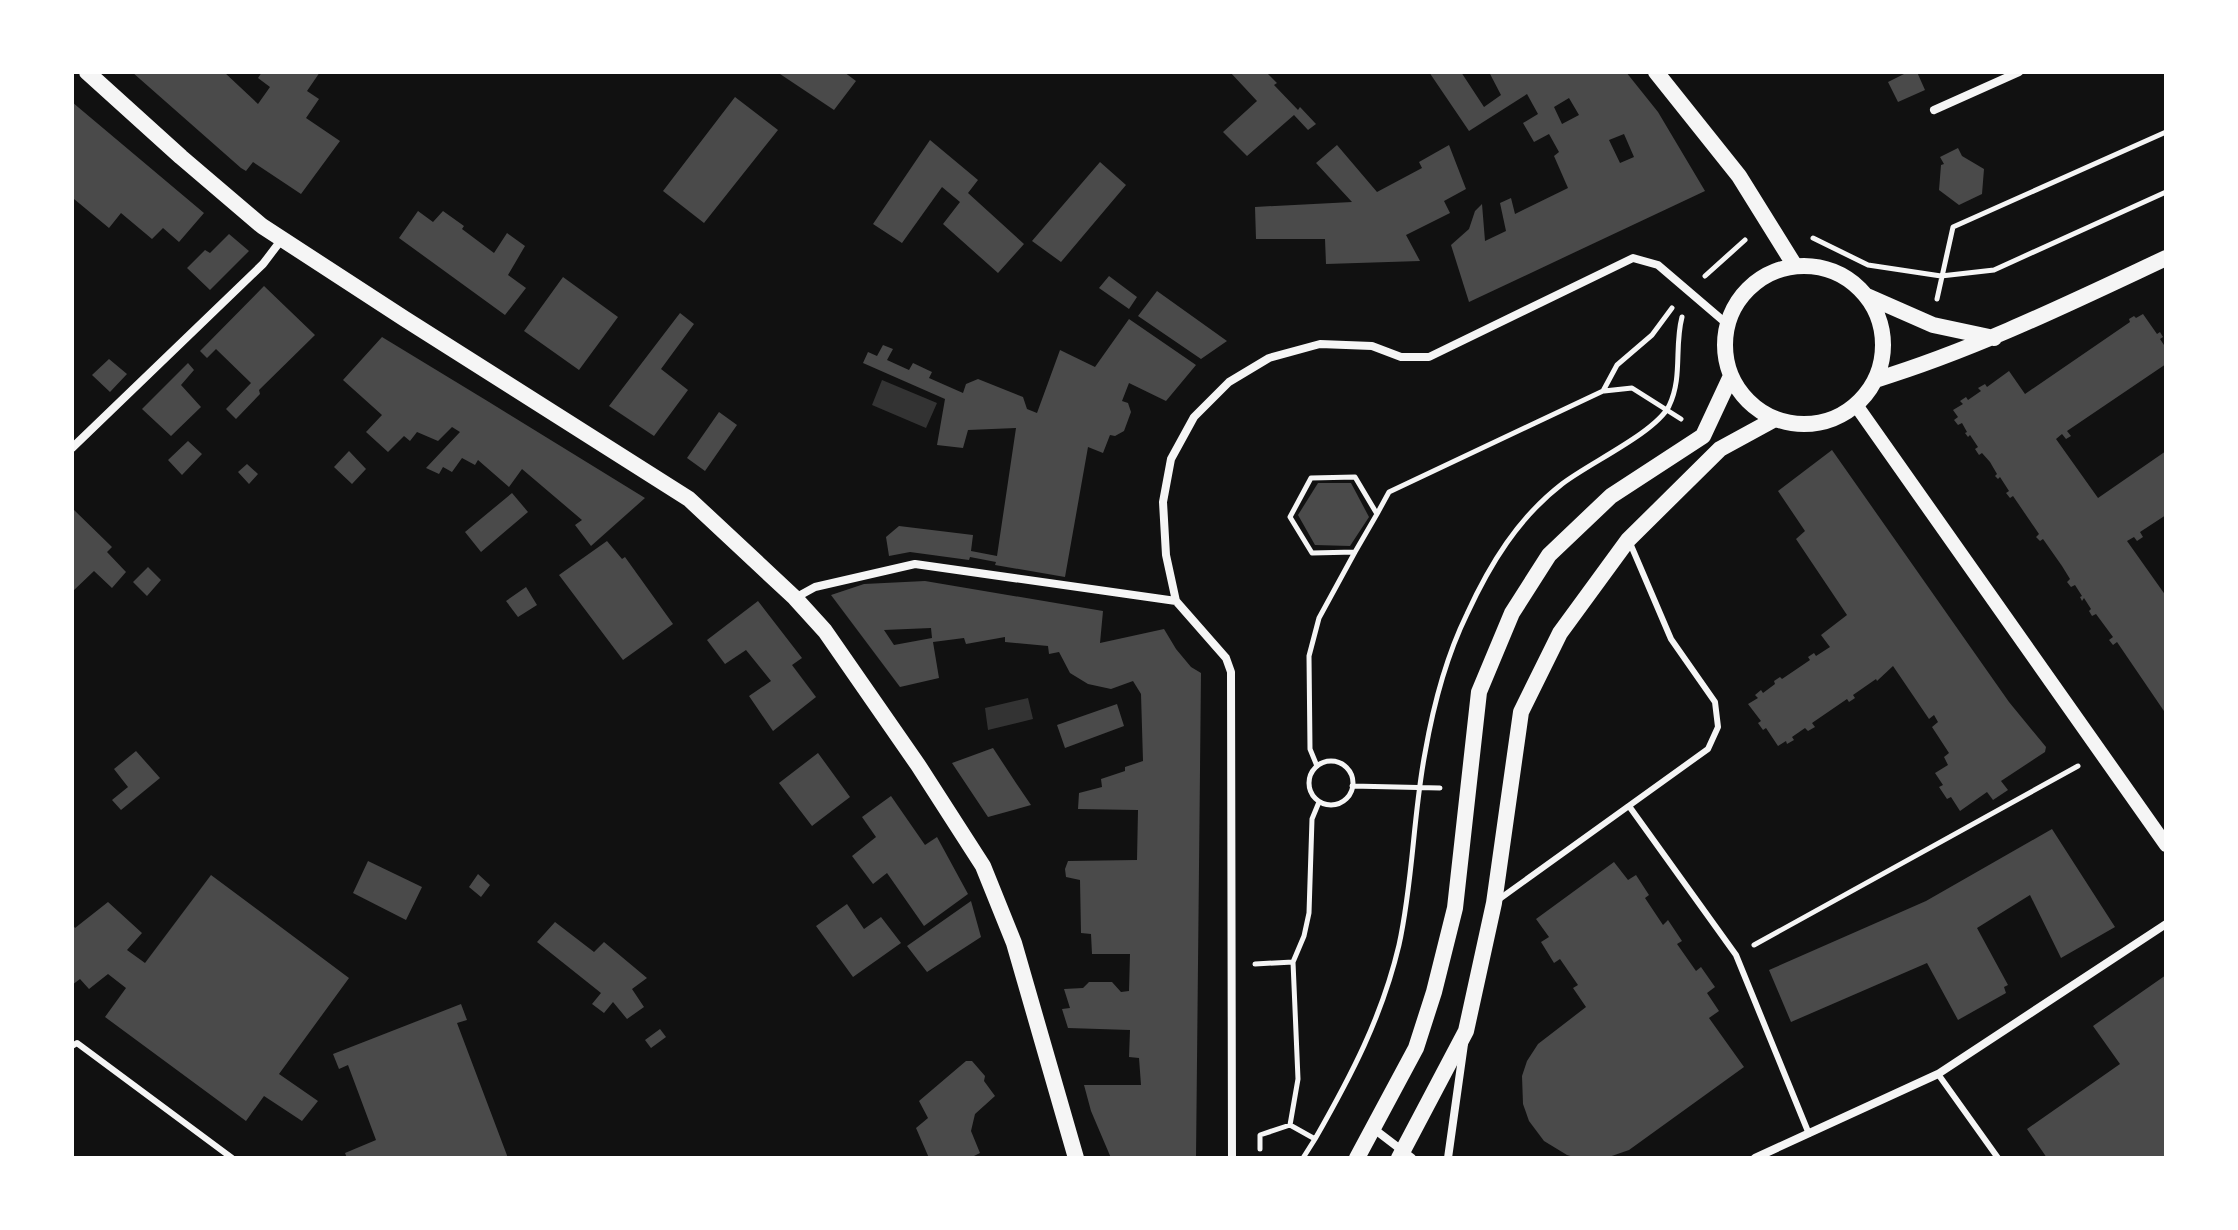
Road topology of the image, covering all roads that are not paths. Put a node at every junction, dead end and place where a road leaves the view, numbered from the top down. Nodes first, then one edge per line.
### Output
1 (87, 72) edge
2 (1656, 72) edge
3 (2019, 72) edge
4 (1934, 110) dead end
5 (282, 239) junction
6 (2166, 258) edge
7 (1795, 266) junction
8 (1867, 296) junction
9 (1727, 324) junction
10 (1995, 338) junction
11 (1731, 376) junction
12 (1875, 380) junction
13 (1856, 405) junction
14 (1775, 419) junction
15 (72, 448) edge
16 (1628, 540) junction
17 (795, 598) junction
18 (1176, 601) junction
19 (1629, 806) junction
20 (2166, 845) edge
21 (1494, 903) junction
22 (2166, 924) edge
23 (1466, 1031) junction
24 (72, 1046) edge
25 (1938, 1074) junction
26 (1374, 1129) junction
27 (1809, 1134) junction
28 (1405, 1156) edge
29 (232, 1158) edge
30 (1076, 1158) edge
31 (1232, 1158) edge
32 (1357, 1158) edge
33 (1448, 1158) edge
34 (1755, 1158) edge
35 (1998, 1158) edge

1 - 5 main road
2 - 7 main road
3 - 4 street
5 - 15 street
5 - 17 main road
6 - 10 main road
7 - 8 main road
7 - 9 main road
8 - 10 main road
8 - 12 main road
9 - 11 main road
9 - 18 street
10 - 12 main road
11 - 14 main road
11 - 26 main road
12 - 13 main road
13 - 14 main road
13 - 20 street
14 - 16 main road
16 - 19 lane
16 - 21 main road
17 - 18 street
17 - 30 main road
18 - 31 street
19 - 21 lane
19 - 27 lane
21 - 23 main road
22 - 25 street
23 - 28 main road
23 - 33 street
24 - 29 lane
25 - 27 street
25 - 35 lane
26 - 28 street
26 - 32 main road
27 - 34 street

